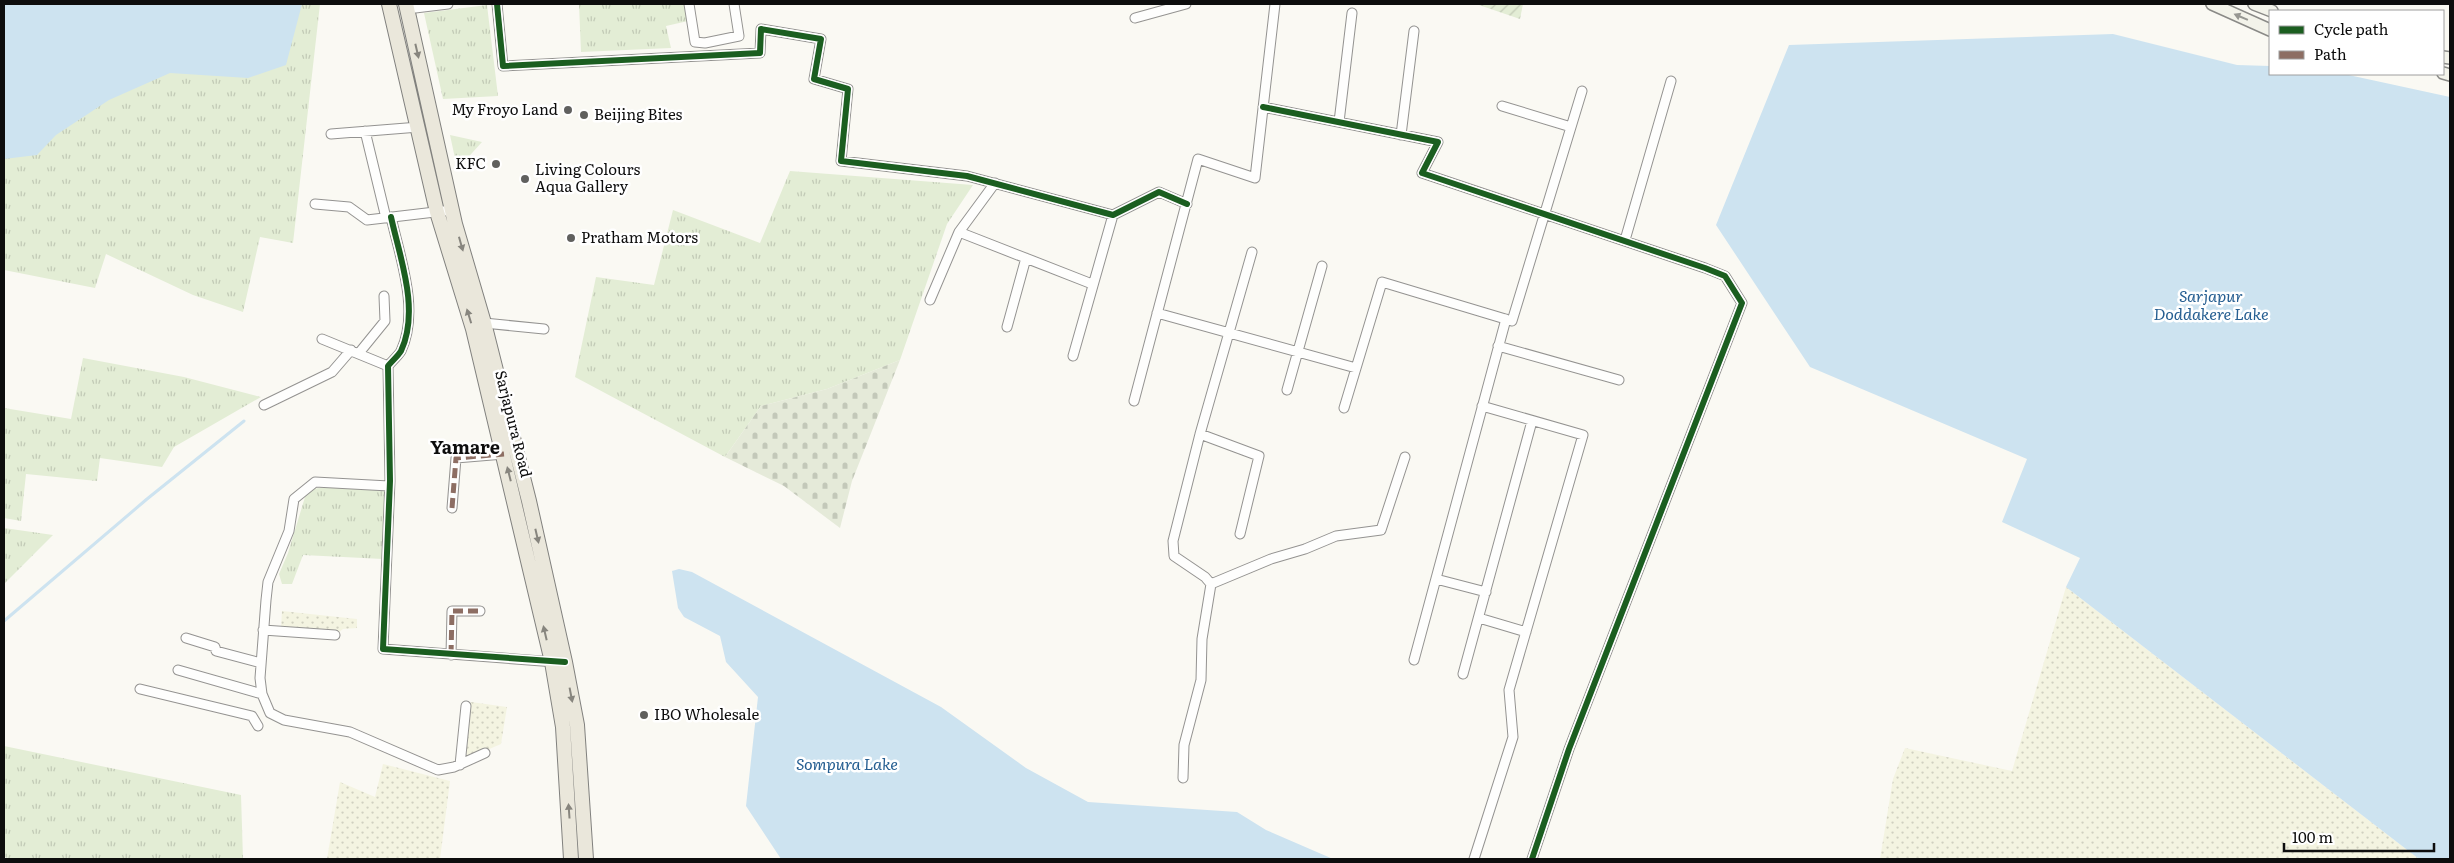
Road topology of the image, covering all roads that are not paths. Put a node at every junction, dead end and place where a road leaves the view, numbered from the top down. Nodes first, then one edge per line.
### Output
1 (389, 4) edge
2 (448, 4) edge
3 (497, 4) edge
4 (689, 4) edge
5 (734, 4) edge
6 (1186, 4) edge
7 (1275, 4) edge
8 (2212, 4) edge
9 (2254, 4) edge
10 (407, 6) edge
11 (2269, 10) edge
12 (1352, 14) dead end
13 (1135, 18) dead end
14 (2269, 30) edge
15 (1414, 31) dead end
16 (718, 40) junction
17 (720, 55) junction
18 (1671, 80) dead end
19 (1582, 91) dead end
20 (1502, 106) dead end
21 (1263, 107) junction
22 (1339, 122) junction
23 (1571, 126) junction
24 (418, 127) junction
25 (365, 131) junction
26 (331, 134) dead end
27 (1401, 135) junction
28 (995, 183) junction
29 (315, 204) dead end
30 (1187, 204) junction
31 (452, 210) junction
32 (437, 212) junction
33 (1545, 213) junction
34 (1113, 215) junction
35 (388, 217) junction
36 (959, 232) junction
37 (1625, 240) junction
38 (1252, 252) dead end
39 (1026, 258) junction
40 (1322, 266) dead end
41 (1092, 284) junction
42 (384, 296) dead end
43 (930, 300) dead end
44 (1157, 313) junction
45 (1506, 319) junction
46 (484, 323) junction
47 (1007, 327) dead end
48 (544, 329) dead end
49 (1229, 333) junction
50 (322, 339) dead end
51 (1498, 346) junction
52 (355, 352) junction
53 (1298, 352) junction
54 (1073, 356) dead end
55 (388, 366) junction
56 (1356, 368) junction
57 (1619, 380) dead end
58 (1287, 390) dead end
59 (1134, 401) dead end
60 (264, 405) dead end
61 (1482, 406) junction
62 (1344, 408) dead end
63 (1532, 421) junction
64 (1200, 434) junction
65 (504, 454) junction
66 (1405, 457) dead end
67 (389, 486) junction
68 (452, 508) dead end
69 (1240, 534) dead end
70 (1436, 579) junction
71 (1211, 584) junction
72 (1486, 592) junction
73 (480, 611) dead end
74 (1479, 618) junction
75 (263, 630) junction
76 (1526, 632) junction
77 (335, 635) dead end
78 (186, 638) dead end
79 (451, 655) junction
80 (1414, 660) dead end
81 (558, 662) junction
82 (261, 663) junction
83 (178, 670) dead end
84 (1463, 674) dead end
85 (140, 690) dead end
86 (262, 694) junction
87 (466, 706) dead end
88 (258, 726) dead end
89 (485, 753) dead end
90 (460, 765) junction
91 (1183, 778) dead end
92 (571, 859) edge
93 (586, 859) edge
94 (1474, 859) edge
95 (1532, 859) edge

1 - 24 main road, Sarjapura Road
2 - 10 street
3 - 17 street
4 - 16 street
5 - 16 street
6 - 13 street
7 - 21 street
14 -> 8 street
9 - 11 street
10 -> 31 main road, Sarjapura Road
12 - 22 street
15 - 27 street
16 - 17 street
17 - 28 street
18 - 37 street
19 - 23 street
20 - 23 street
21 - 22 street
21 - 30 street
22 - 27 street
23 - 33 street
24 - 25 street
24 - 32 main road, Sarjapura Road
25 - 26 street
25 - 35 street
27 - 33 street
28 - 34 street
28 - 36 street
29 - 35 street
30 - 34 street
30 - 44 street
31 - 32 street
31 -> 46 main road, Sarjapura Road
32 - 35 street
65 -> 32 main road, Sarjapura Road
33 - 37 street
33 - 45 street
34 - 41 street
35 - 55 street
36 - 39 street
36 - 43 street
37 - 95 street
38 - 49 street
39 - 41 street
39 - 47 street
40 - 53 street
41 - 54 street
42 - 52 street
44 - 49 street
44 - 59 street
45 - 51 street
45 - 56 street
46 - 48 street
46 -> 81 main road, Sarjapura Road
49 - 53 street
49 - 64 street
50 - 52 street
51 - 57 street
51 - 61 street
52 - 55 street
52 - 60 street
53 - 56 street
53 - 58 street
55 - 67 street
56 - 62 street
61 - 63 street
61 - 70 street
63 - 72 street
63 - 76 street
64 - 69 street
64 - 71 street
65 - 68 street
81 -> 65 main road, Sarjapura Road
66 - 71 street
67 - 75 street
67 - 79 street
70 - 72 street
70 - 80 street
71 - 91 street
72 - 74 street
73 - 79 street
74 - 76 street
74 - 84 street
75 - 77 street
75 - 82 street
76 - 94 street
78 - 82 street
79 - 81 street
92 -> 81 main road, Sarjapura Road
81 -> 93 main road, Sarjapura Road
82 - 86 street
83 - 86 street
85 - 88 street
86 - 90 street
87 - 90 street
89 - 90 street

